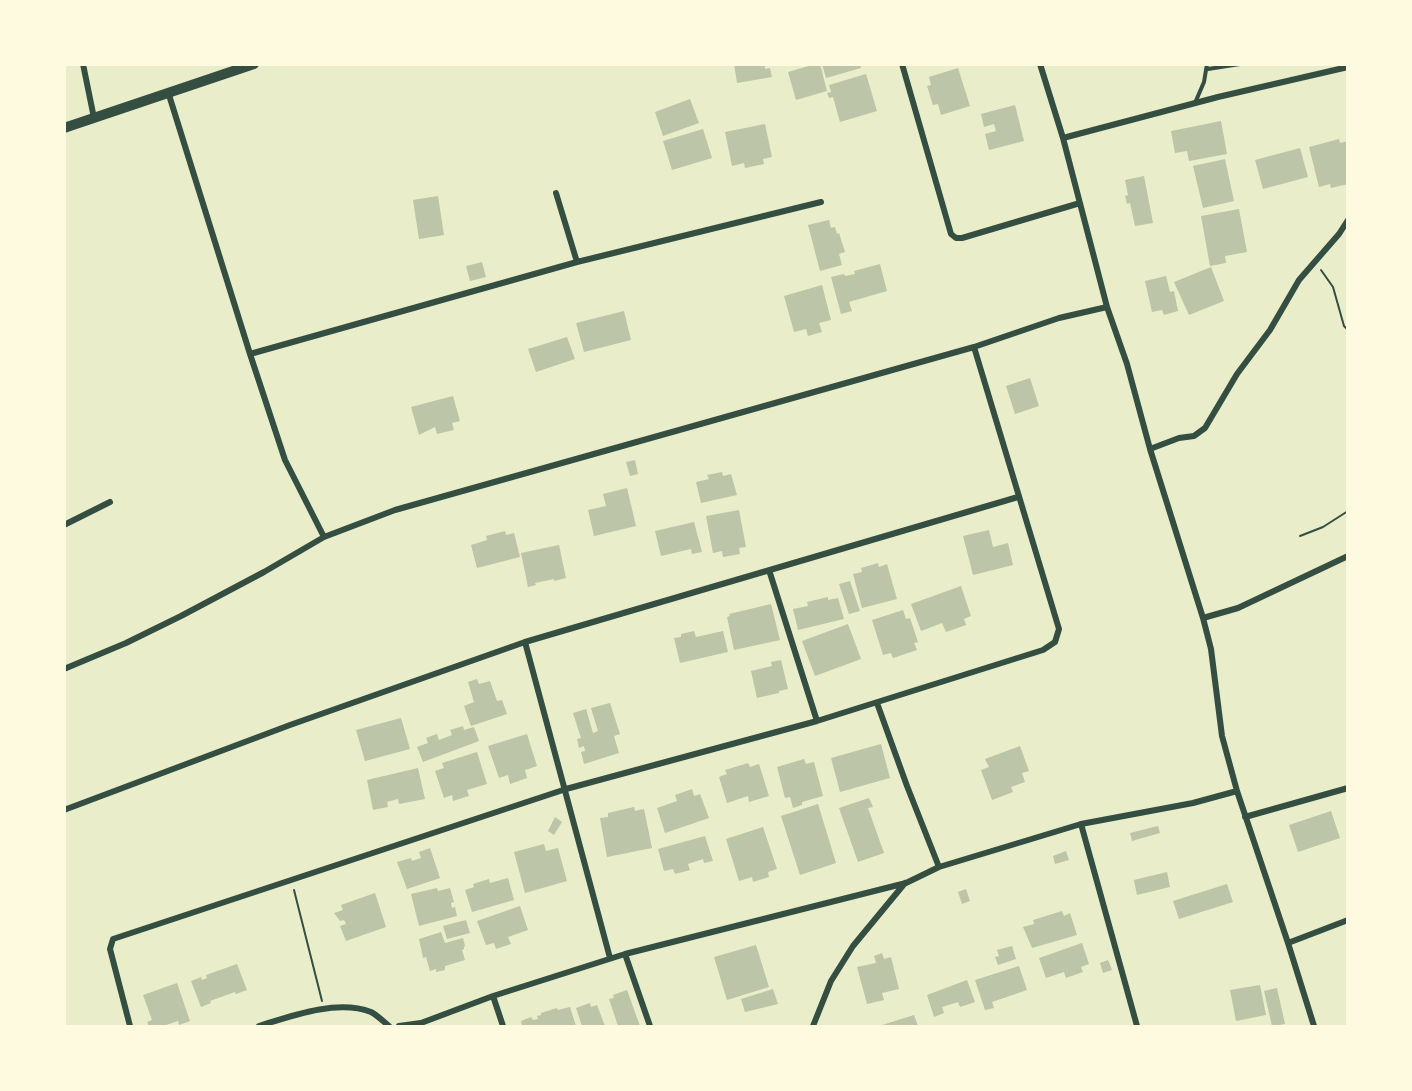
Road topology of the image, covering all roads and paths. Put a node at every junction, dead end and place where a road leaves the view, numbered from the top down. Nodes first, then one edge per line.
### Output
1 (83, 64) edge
2 (254, 64) edge
3 (902, 64) edge
4 (1040, 64) edge
5 (1240, 64) edge
6 (1207, 67) edge
7 (1347, 67) edge
8 (169, 95) junction
9 (1195, 103) junction
10 (94, 118) junction
11 (64, 128) edge
12 (1063, 138) junction
13 (556, 193) dead end
14 (821, 202) dead end
15 (1080, 203) junction
16 (1347, 220) edge
17 (1316, 260) junction
18 (577, 262) junction
19 (1107, 307) junction
20 (1347, 330) edge
21 (974, 347) junction
22 (250, 354) junction
23 (1150, 449) junction
24 (1018, 497) junction
25 (110, 502) dead end
26 (1347, 511) edge
27 (64, 525) edge
28 (1300, 536) dead end
29 (324, 537) junction
30 (1347, 556) edge
31 (769, 570) junction
32 (1203, 618) junction
33 (525, 642) junction
34 (64, 669) edge
35 (878, 703) junction
36 (817, 721) junction
37 (1347, 788) edge
38 (566, 789) junction
39 (1237, 791) junction
40 (64, 810) edge
41 (1245, 817) junction
42 (1081, 824) junction
43 (939, 867) junction
44 (292, 879) junction
45 (906, 883) junction
46 (1347, 920) edge
47 (1288, 943) junction
48 (625, 954) junction
49 (610, 958) junction
50 (493, 996) junction
51 (324, 1009) junction
52 (130, 1026) edge
53 (259, 1026) edge
54 (389, 1026) edge
55 (399, 1026) edge
56 (503, 1026) edge
57 (650, 1026) edge
58 (813, 1026) edge
59 (1137, 1026) edge
60 (1314, 1026) edge

1 - 10 street
2 - 8 street
3 - 15 street
4 - 12 street
5 - 6 lane
6 - 9 lane
7 - 9 street
8 - 10 street
8 - 22 street
9 - 12 street
10 - 11 street
12 - 15 street
13 - 18 street
14 - 18 street
15 - 19 street
16 - 17 street
17 - 20 path
17 - 23 street
18 - 22 street
19 - 21 street
19 - 23 street
21 - 24 street
21 - 29 street
22 - 29 street
23 - 32 street
24 - 31 street
24 - 35 street
25 - 27 street
26 - 28 path
29 - 34 street
30 - 32 street
31 - 33 street
31 - 36 street
32 - 39 street
33 - 38 street
33 - 40 street
35 - 36 street
35 - 43 street
36 - 38 street
37 - 41 street
38 - 44 street
38 - 49 street
39 - 41 street
39 - 42 street
41 - 47 street
42 - 43 street
42 - 59 street
43 - 45 street
44 - 51 path
44 - 52 street
45 - 48 street
45 - 58 street
46 - 47 street
47 - 60 street
48 - 49 street
48 - 57 street
49 - 50 street
50 - 55 street
50 - 56 street
51 - 53 street
51 - 54 street

